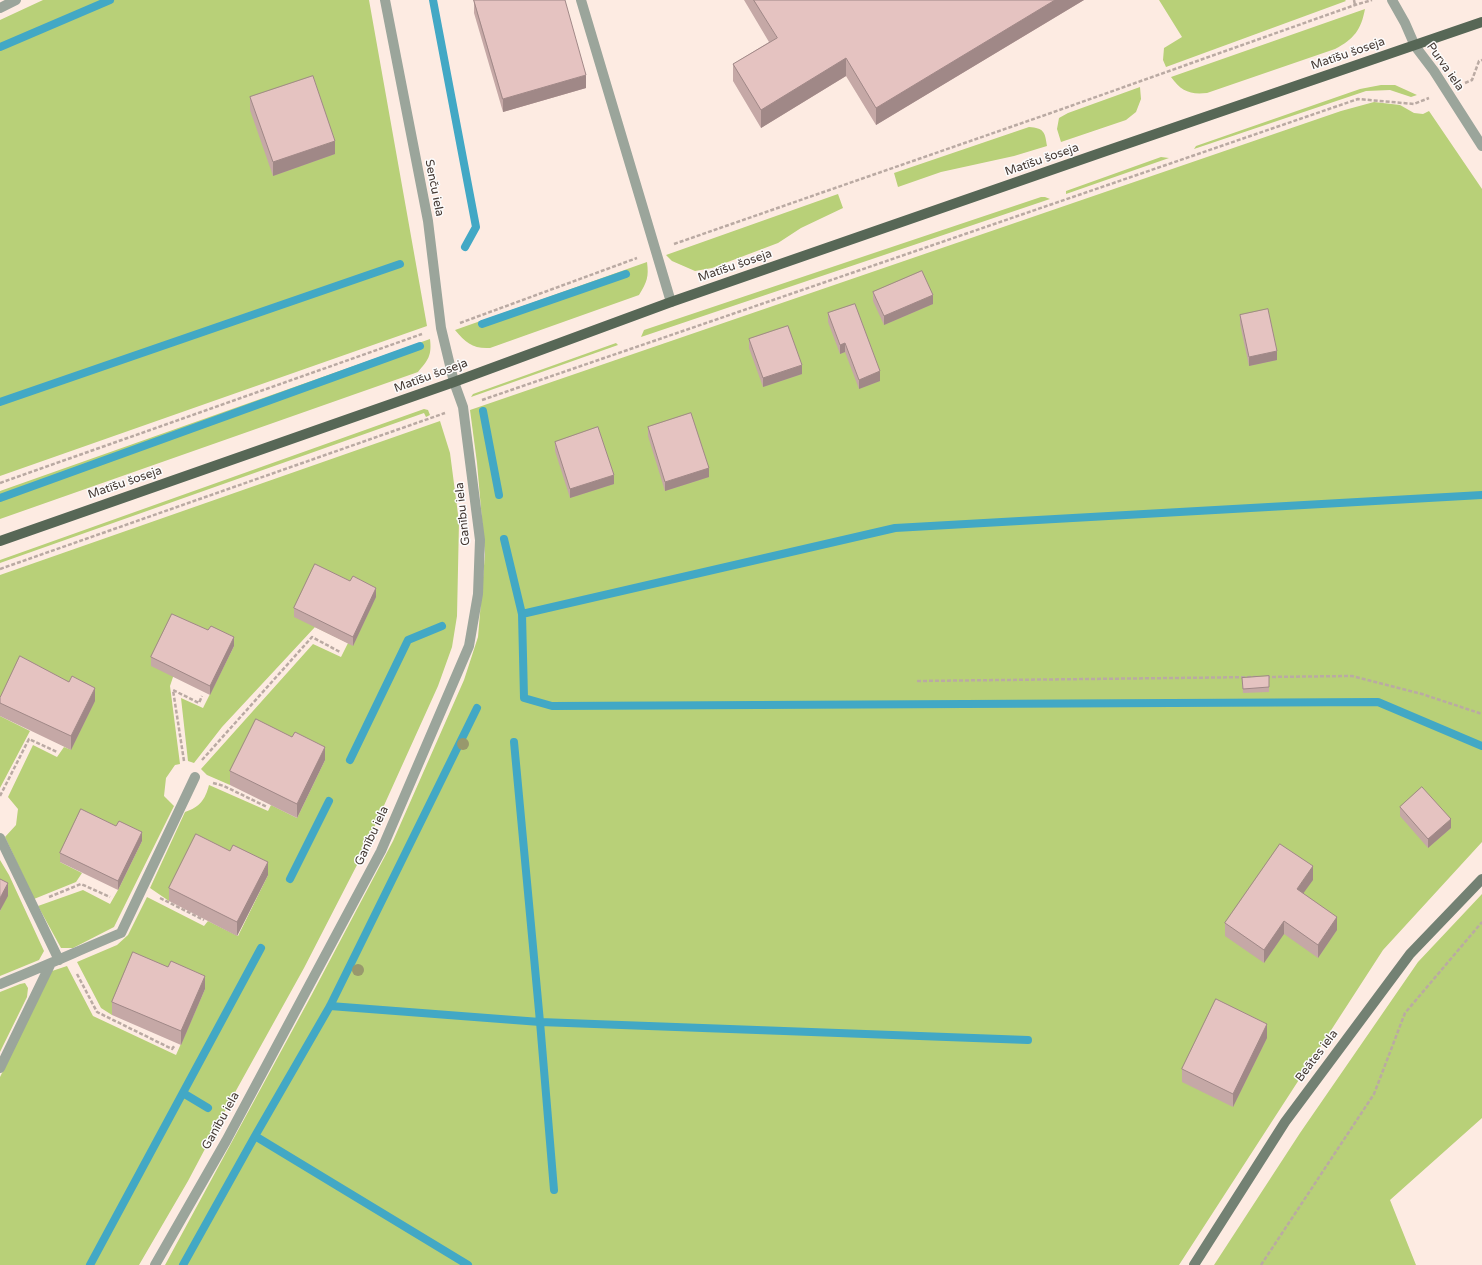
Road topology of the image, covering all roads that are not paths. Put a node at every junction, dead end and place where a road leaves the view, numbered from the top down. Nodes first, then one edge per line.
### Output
1 (16, 0) edge
2 (385, 0) edge
3 (581, 0) edge
4 (1392, 0) edge
5 (0, 8) edge
6 (1482, 22) edge
7 (1415, 46) junction
8 (1482, 146) edge
9 (671, 302) junction
10 (454, 382) junction
11 (0, 541) edge
12 (195, 777) road end
13 (0, 838) edge
14 (1482, 879) edge
15 (59, 960) junction
16 (0, 984) edge
17 (0, 1068) edge
18 (155, 1265) edge
19 (1194, 1265) edge

1 - 5 street
2 - 10 street, Senču iela
3 - 9 street
4 - 7 street, Purva iela
6 - 7 main road, Matīšu šoseja
7 - 8 street, Purva iela
7 - 9 main road, Matīšu šoseja
9 - 10 main road, Matīšu šoseja
10 - 11 main road, Matīšu šoseja
10 - 18 street, Ganību iela
12 - 15 street
13 - 15 street
14 - 19 street, Beātes iela
15 - 16 street
15 - 17 street

